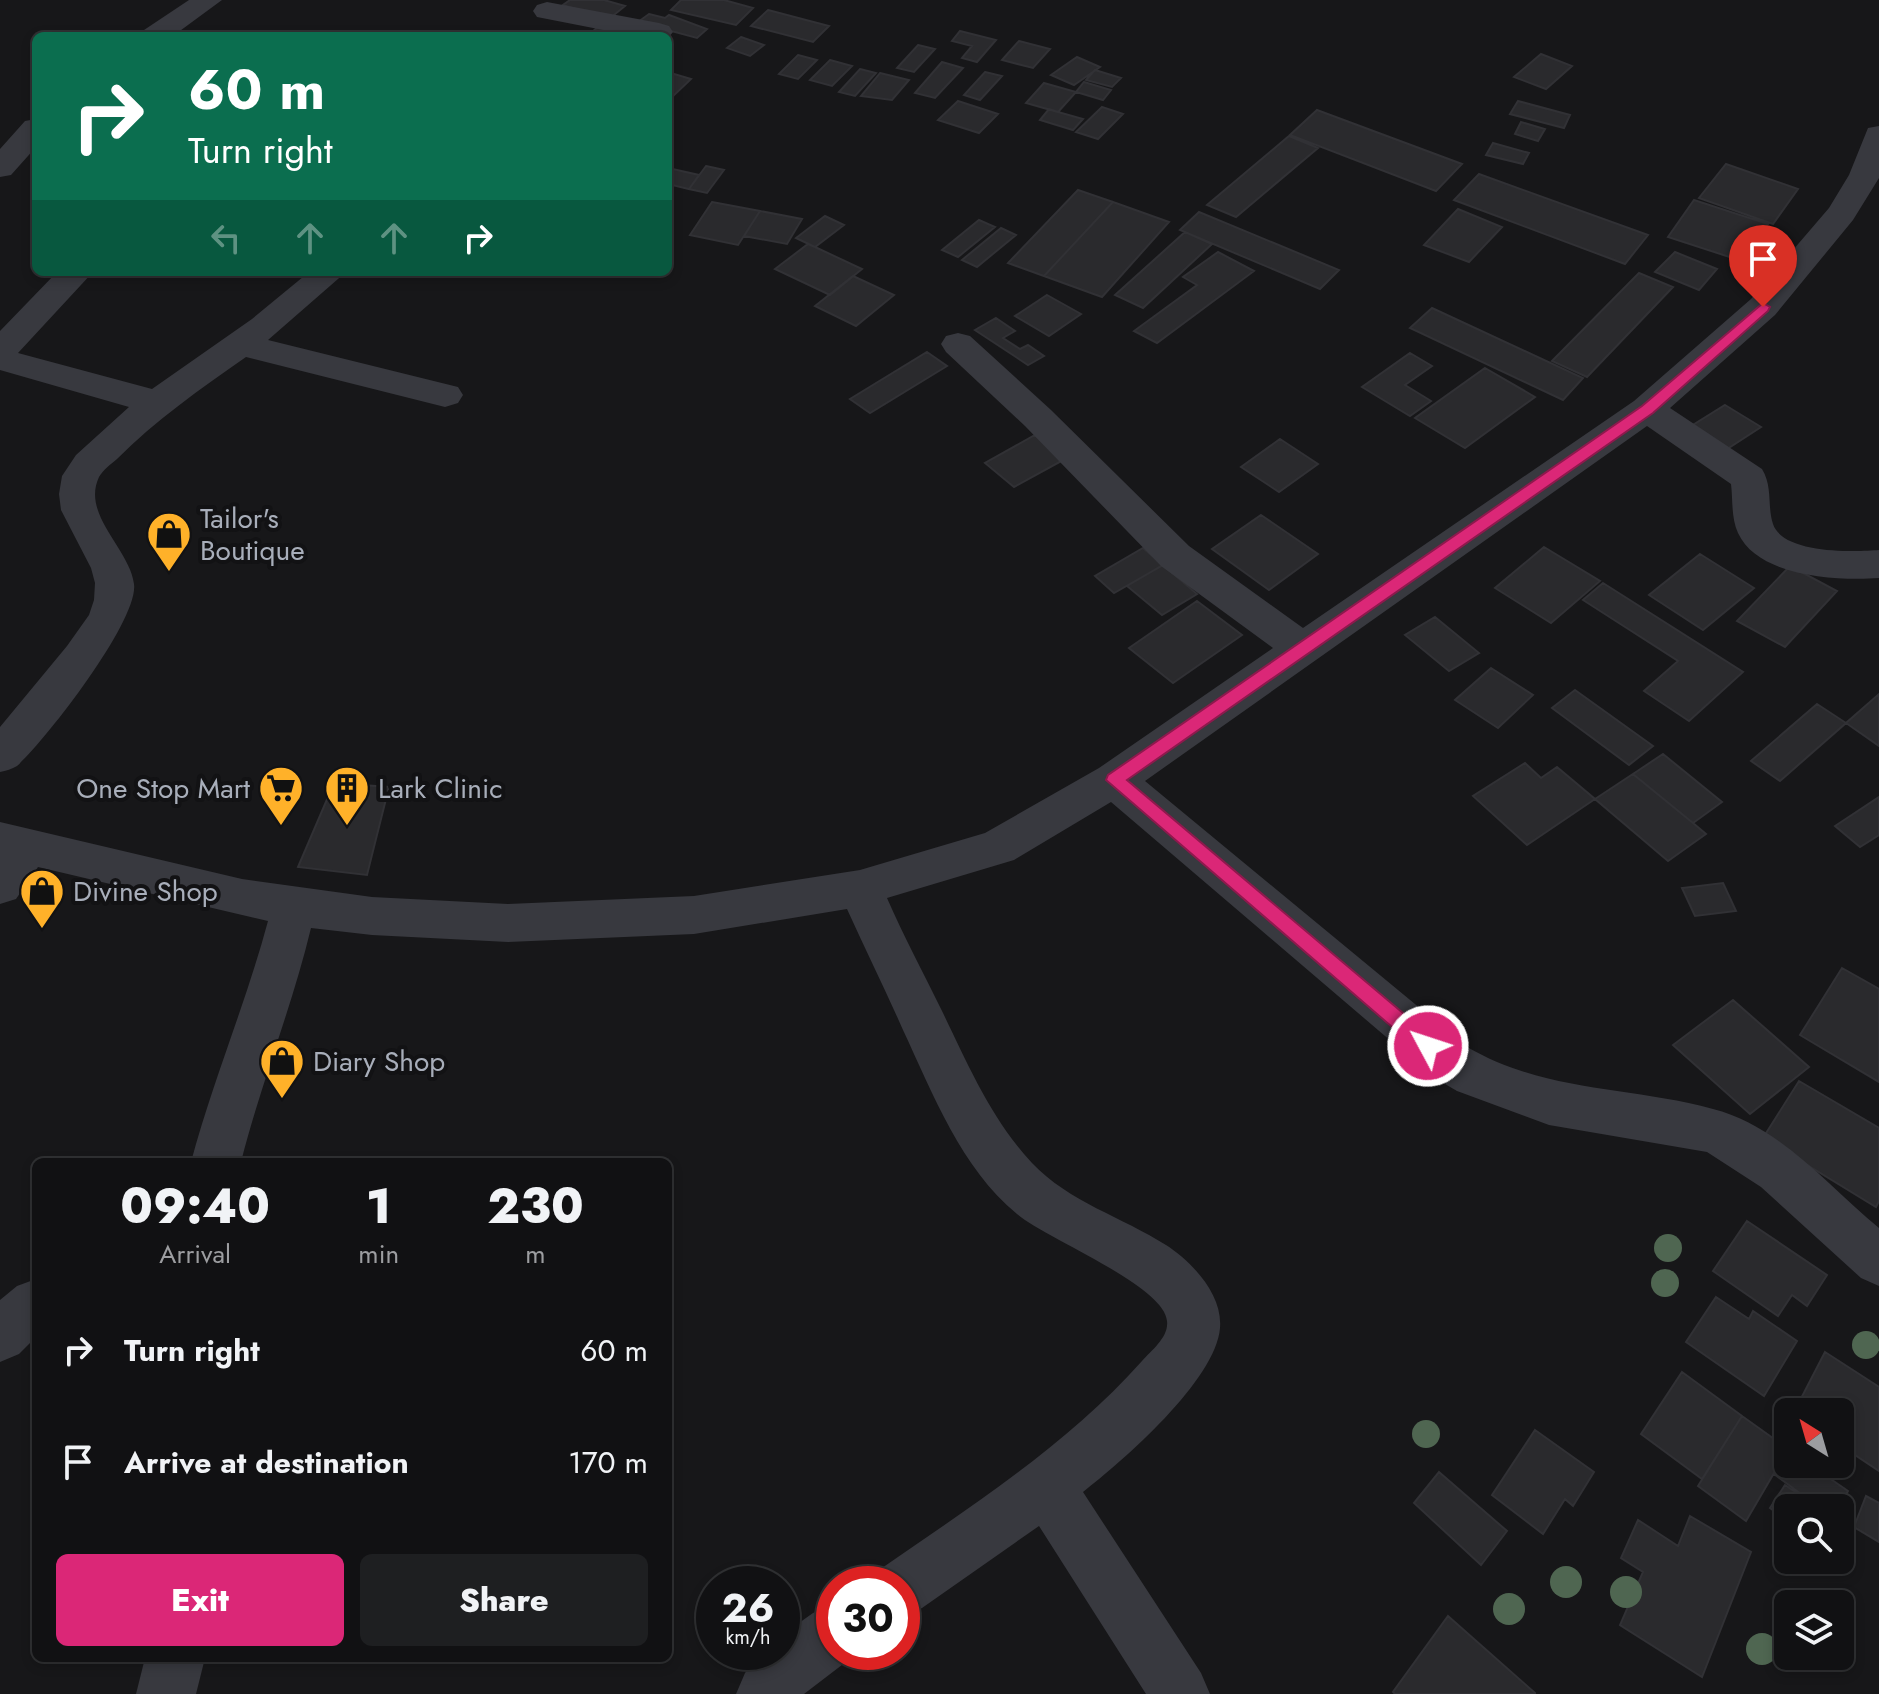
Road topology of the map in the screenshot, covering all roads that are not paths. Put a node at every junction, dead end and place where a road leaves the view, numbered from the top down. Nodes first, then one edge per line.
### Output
1 (208, 0) edge
2 (554, 5) edge
3 (160, 32) edge
4 (525, 32) dead end
5 (659, 32) dead end
6 (32, 132) edge
7 (1878, 141) edge
8 (0, 168) edge
9 (72, 276) edge
10 (324, 276) edge
11 (239, 344) junction
12 (958, 344) dead end
13 (0, 351) edge
14 (0, 359) edge
15 (445, 395) dead end
16 (155, 402) junction
17 (1647, 409) junction
18 (1879, 564) edge
19 (1304, 650) junction
20 (0, 756) edge
21 (1114, 780) junction
22 (14, 844) edge
23 (0, 886) edge
24 (860, 888) junction
25 (294, 907) junction
26 (217, 1158) edge
27 (1879, 1261) edge
28 (32, 1307) edge
29 (0, 1336) edge
30 (1046, 1486) junction
31 (920, 1575) edge
32 (816, 1647) edge
33 (174, 1662) edge
34 (166, 1694) edge
35 (766, 1694) edge
36 (1180, 1694) edge

1 - 3 street
2 - 4 street
2 - 5 street
6 - 8 street
7 - 17 street
9 - 13 street
10 - 11 street
11 - 15 street
11 - 16 street
12 - 19 street
14 - 16 street
16 - 20 street
17 - 18 street
17 - 19 street
19 - 21 street
21 - 24 street
21 - 27 street
22 - 23 street
22 - 25 street
24 - 25 street
24 - 30 street
25 - 26 street
28 - 29 street
30 - 31 street
30 - 36 street
32 - 35 street
33 - 34 street

